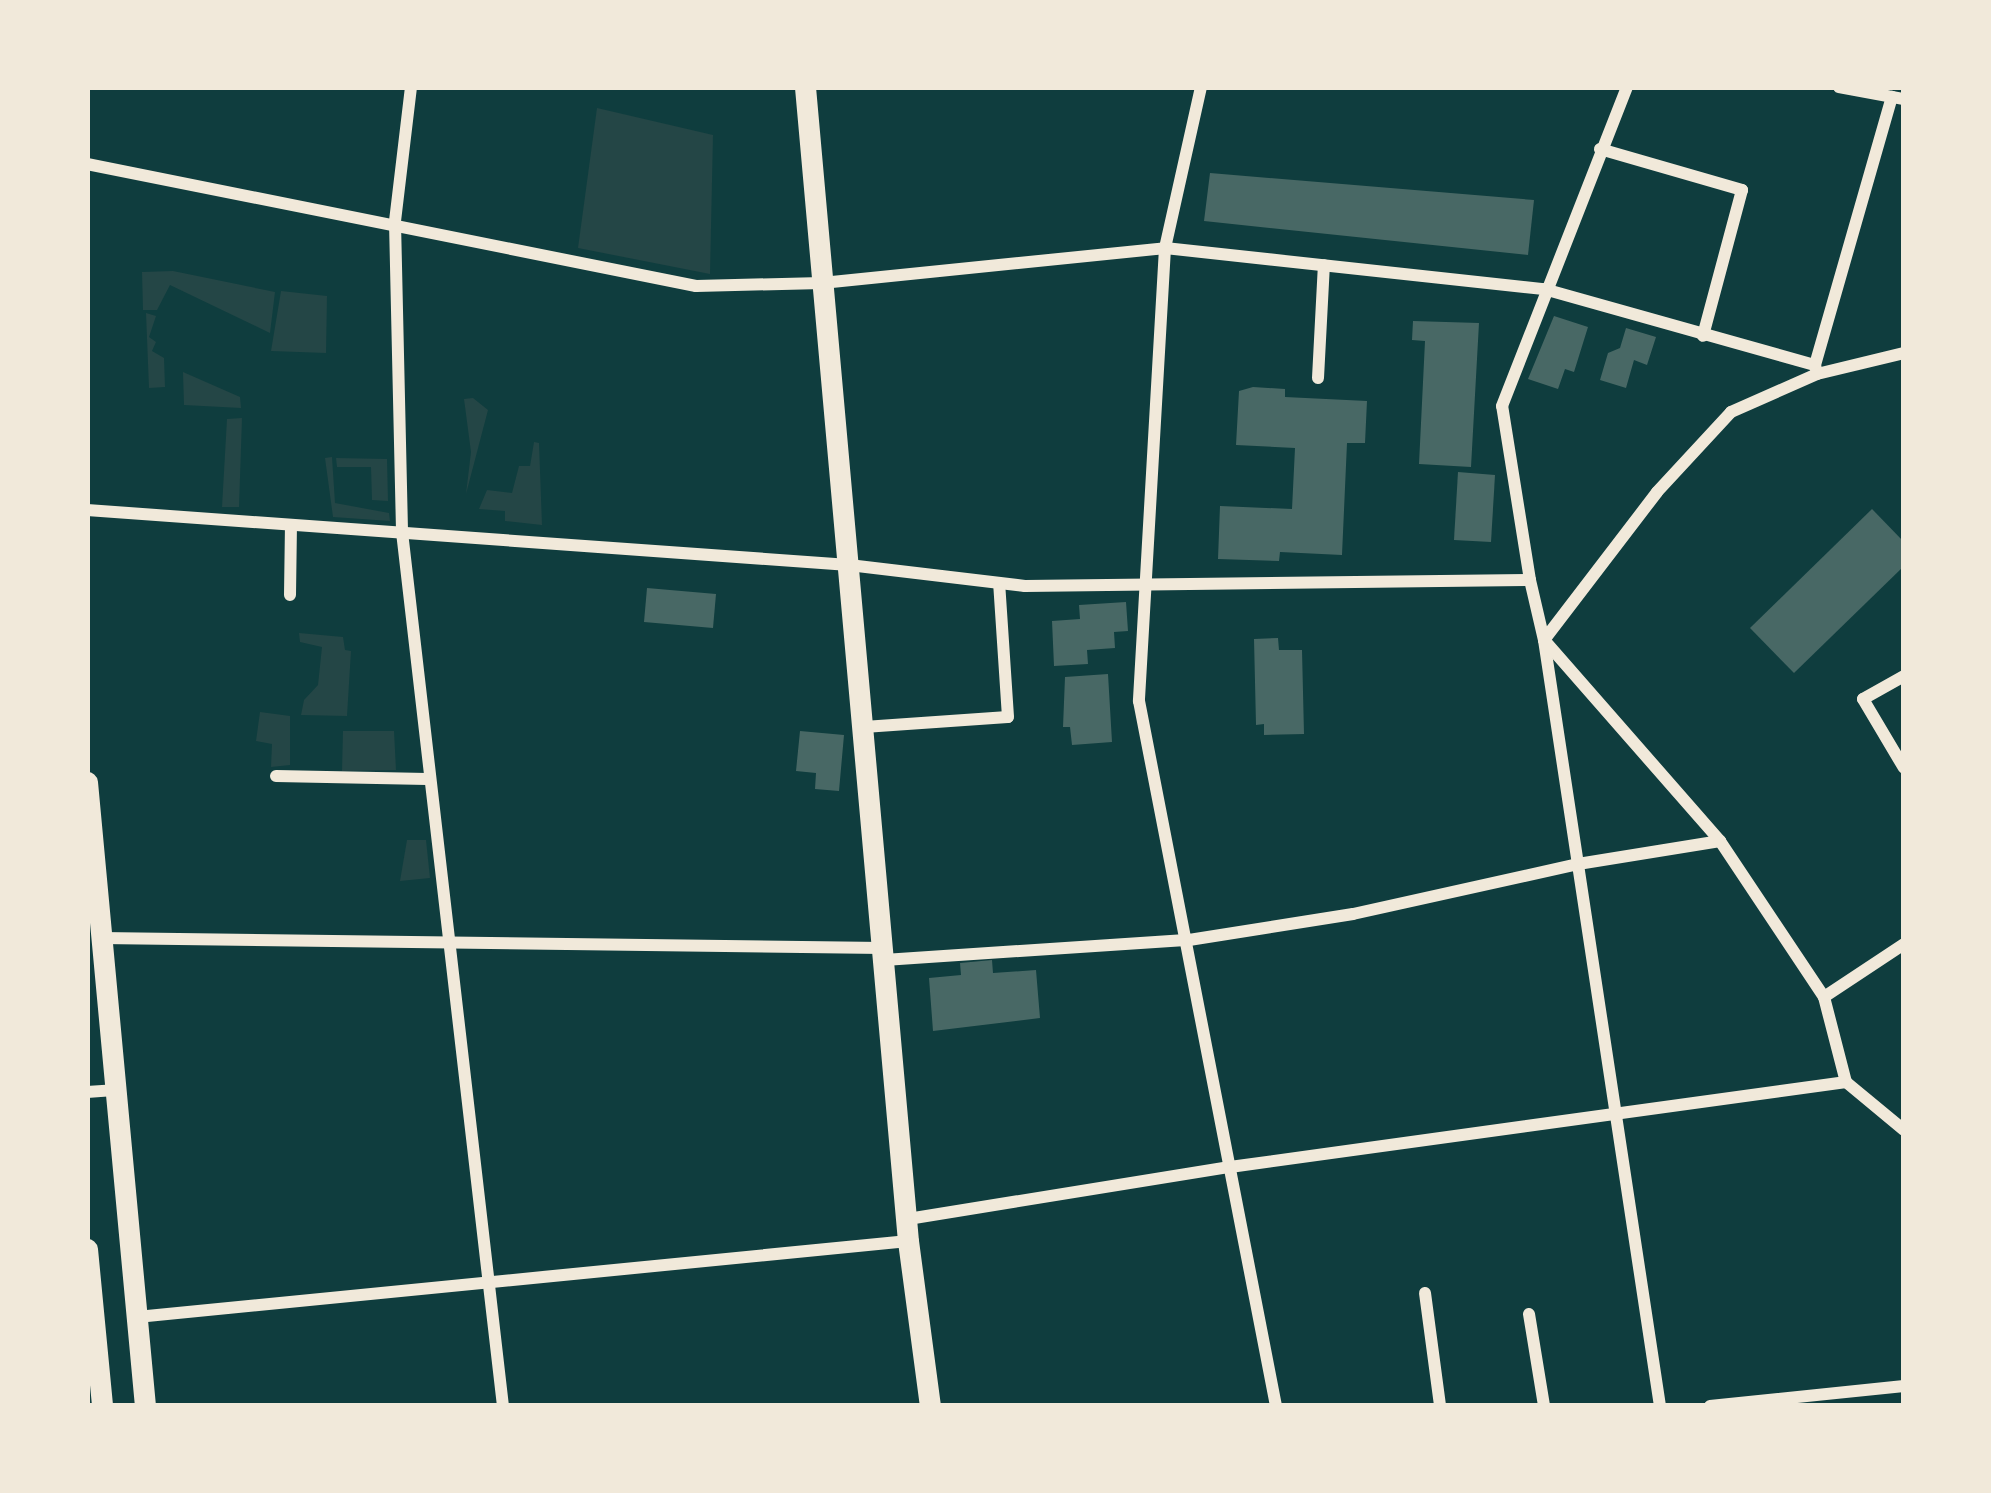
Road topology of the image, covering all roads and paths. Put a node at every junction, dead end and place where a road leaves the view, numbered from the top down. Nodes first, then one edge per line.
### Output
1 (411, 87) edge
2 (805, 87) edge
3 (1201, 87) edge
4 (1627, 87) edge
5 (1839, 87) edge
6 (1898, 98) edge
7 (1600, 149) junction
8 (87, 164) edge
9 (395, 222) junction
10 (1165, 248) junction
11 (1324, 266) junction
12 (822, 283) junction
13 (1544, 289) junction
14 (1703, 336) junction
15 (1904, 353) edge
16 (1816, 369) junction
17 (1318, 378) dead end
18 (87, 510) edge
19 (291, 525) junction
20 (402, 532) junction
21 (849, 565) junction
22 (1530, 580) junction
23 (1148, 581) junction
24 (999, 583) junction
25 (290, 595) dead end
26 (1544, 640) junction
27 (1904, 676) edge
28 (864, 727) junction
29 (1904, 768) edge
30 (276, 776) dead end
31 (427, 779) junction
32 (87, 782) edge
33 (1720, 841) junction
34 (1578, 864) junction
35 (101, 938) junction
36 (1189, 940) junction
37 (450, 944) junction
38 (1904, 944) edge
39 (884, 954) junction
40 (1824, 997) junction
41 (1846, 1082) junction
42 (114, 1090) junction
43 (87, 1092) edge
44 (1619, 1113) junction
45 (1904, 1130) edge
46 (1230, 1167) junction
47 (908, 1230) junction
48 (87, 1249) edge
49 (488, 1282) junction
50 (1425, 1293) dead end
51 (1529, 1313) dead end
52 (136, 1317) junction
53 (1904, 1386) edge
54 (1831, 1401) edge
55 (102, 1406) edge
56 (145, 1406) edge
57 (503, 1406) edge
58 (930, 1406) edge
59 (1276, 1406) edge
60 (1441, 1406) edge
61 (1544, 1406) edge
62 (1660, 1406) edge
63 (1710, 1406) edge

1 - 9 street
2 - 12 highway
3 - 10 street
4 - 7 street
5 - 6 street
6 - 16 street
7 - 13 street
7 - 14 street
8 - 9 street
9 - 12 street
9 - 20 street
10 - 11 street
10 - 12 street
10 - 23 street
11 - 13 street
11 - 17 street
12 - 21 highway
13 - 14 street
13 - 22 street
14 - 16 street
15 - 16 street
16 - 26 street
18 - 19 street
19 - 20 street
19 - 25 street
20 - 21 street
20 - 31 street
21 - 24 street
21 - 28 highway
22 - 23 street
22 - 26 street
23 - 24 street
23 - 36 street
24 - 28 street
26 - 33 street
26 - 34 street
27 - 29 street
28 - 39 highway
30 - 31 street
31 - 37 street
32 - 35 highway
33 - 34 street
33 - 40 street
34 - 36 street
34 - 44 street
35 - 37 street
35 - 42 highway
36 - 39 street
36 - 46 street
37 - 39 street
37 - 49 street
38 - 40 street
39 - 47 highway
40 - 41 street
41 - 44 street
41 - 45 street
42 - 43 street
42 - 52 highway
44 - 46 street
44 - 62 street
46 - 47 street
46 - 59 street
47 - 49 street
47 - 58 highway
48 - 55 highway
49 - 52 street
49 - 57 street
50 - 60 street
51 - 61 street
52 - 56 highway
53 - 54 street
54 - 63 street

